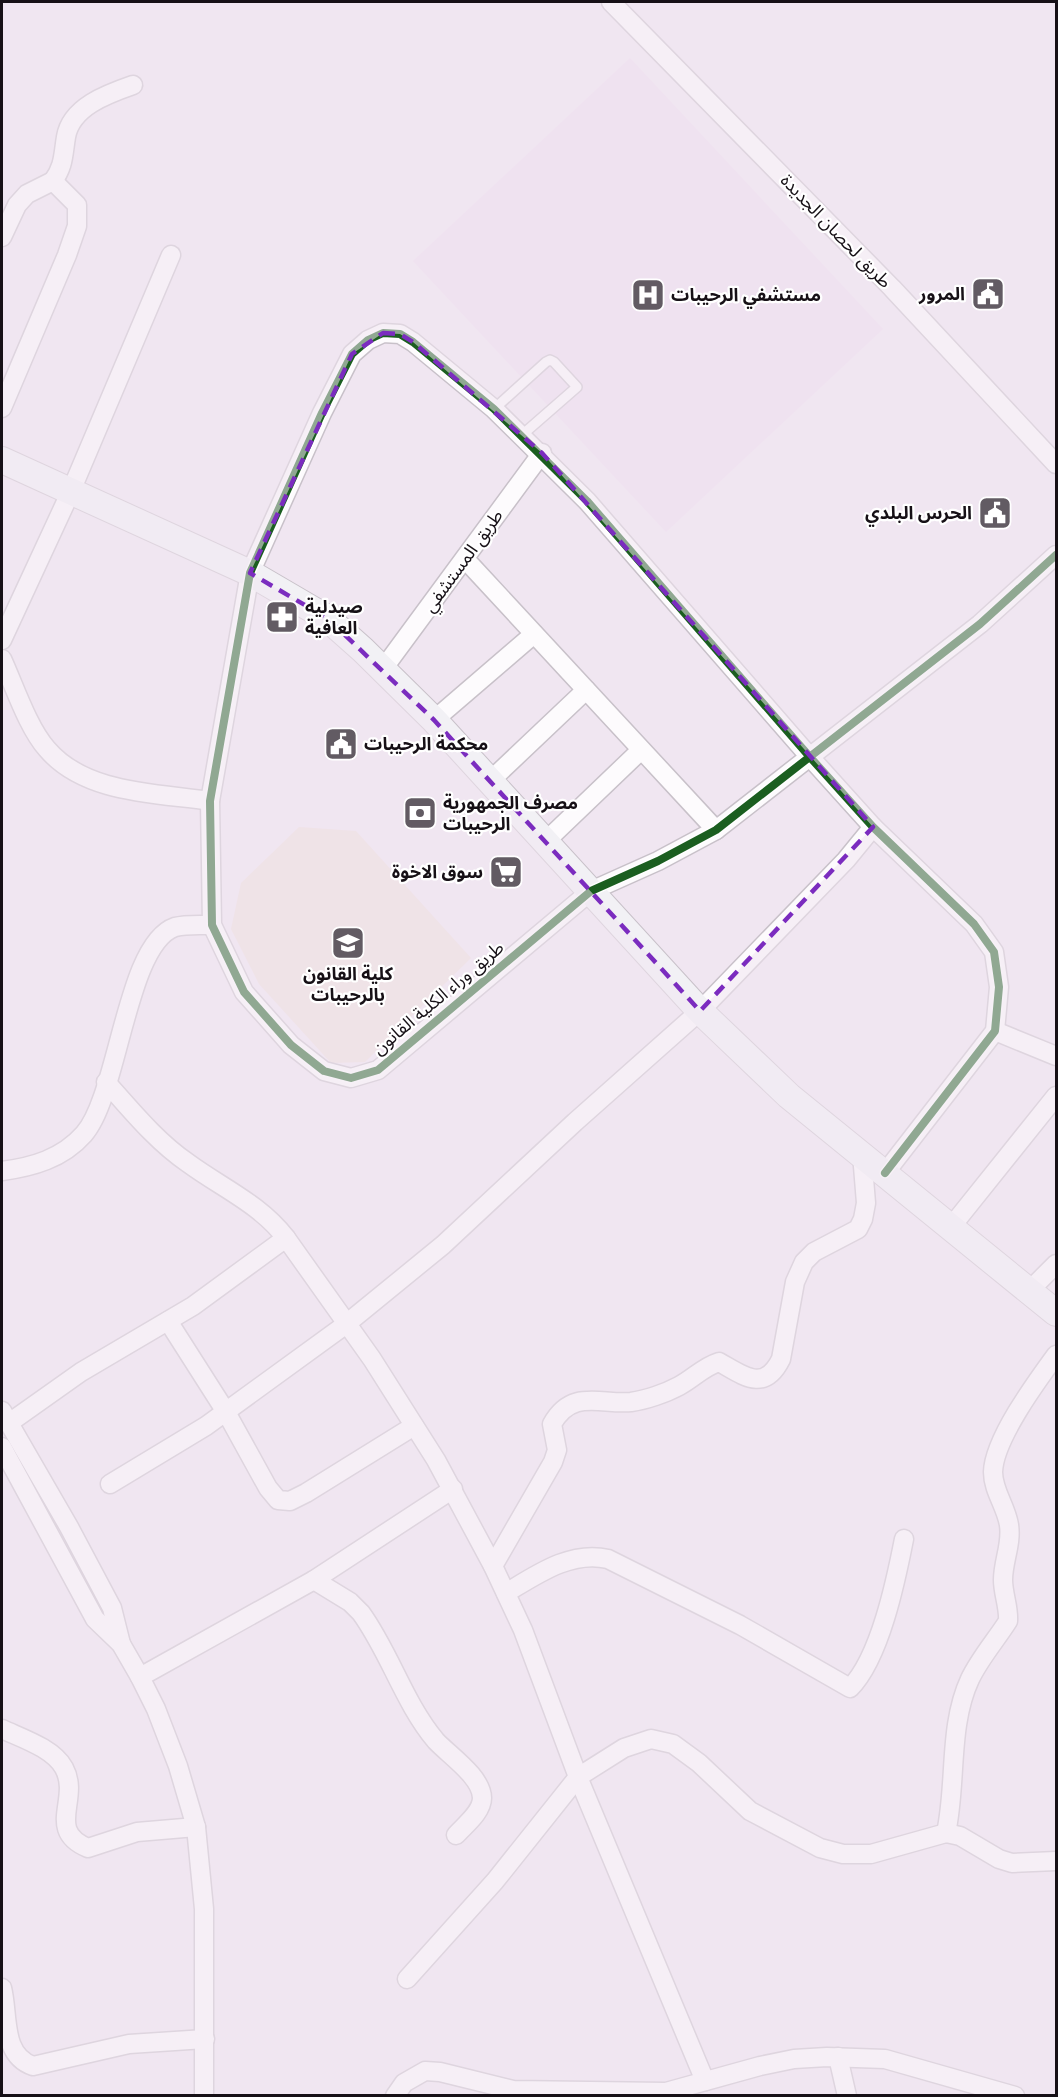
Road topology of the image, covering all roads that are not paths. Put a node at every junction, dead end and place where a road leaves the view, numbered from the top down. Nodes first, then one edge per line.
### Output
1 (612, 2) edge
2 (133, 85) dead end
3 (53, 181) junction
4 (2, 237) edge
5 (171, 255) dead end
6 (2, 408) edge
7 (494, 409) junction
8 (522, 435) junction
9 (542, 453) junction
10 (2, 460) edge
11 (1056, 464) edge
12 (71, 491) junction
13 (1056, 555) edge
14 (465, 559) junction
15 (250, 573) junction
16 (534, 634) junction
17 (2, 640) edge
18 (2, 659) edge
19 (383, 669) junction
20 (586, 690) junction
21 (434, 720) junction
22 (641, 750) junction
23 (808, 756) junction
24 (490, 781) junction
25 (210, 801) junction
26 (873, 827) junction
27 (716, 830) junction
28 (546, 842) junction
29 (591, 891) junction
30 (212, 925) junction
31 (700, 1011) junction
32 (995, 1031) junction
33 (1056, 1056) edge
34 (106, 1082) junction
35 (1056, 1096) edge
36 (862, 1154) junction
37 (2, 1171) edge
38 (885, 1173) junction
39 (951, 1227) junction
40 (286, 1238) junction
41 (1056, 1264) edge
42 (1029, 1291) junction
43 (1056, 1313) edge
44 (168, 1321) junction
45 (345, 1324) junction
46 (1056, 1355) edge
47 (226, 1412) junction
48 (5, 1417) edge
49 (414, 1426) junction
50 (2, 1447) edge
51 (110, 1484) dead end
52 (453, 1488) junction
53 (904, 1539) dead end
54 (493, 1566) junction
55 (314, 1580) junction
56 (506, 1593) junction
57 (121, 1644) junction
58 (140, 1677) junction
59 (2, 1729) edge
60 (579, 1777) junction
61 (196, 1827) junction
62 (946, 1833) junction
63 (456, 1835) dead end
64 (1056, 1861) edge
65 (407, 1979) dead end
66 (2, 1988) edge
67 (205, 2039) junction
68 (838, 2057) junction
69 (705, 2081) junction
70 (538, 2094) edge
71 (666, 2094) edge
72 (204, 2096) edge
73 (394, 2096) edge
74 (847, 2096) edge
75 (1015, 2096) edge

1 - 11 street, طريق لحصان الجديدة
2 - 3 street
3 - 4 street
3 - 6 street
5 - 12 street
7 - 8 street, طريق وراء الكلية القانون
7 - 8 lane
7 - 15 street, طريق وراء الكلية القانون
8 - 9 street, طريق وراء الكلية القانون
9 - 14 street, طريق المستشفي
9 - 23 street, طريق وراء الكلية القانون
10 - 12 main road
12 - 15 main road
12 - 17 street
13 - 23 street, طريق وراء الكلية القانون
14 - 16 street
14 - 19 street, طريق المستشفي
15 - 19 main road
15 - 25 street, طريق وراء الكلية القانون
16 - 20 street
16 - 21 street
18 - 25 street
19 - 21 main road
20 - 22 street
20 - 24 street
21 - 24 main road
22 - 27 street
22 - 28 street
23 - 26 street, طريق وراء الكلية القانون
23 - 27 street, طريق وراء الكلية القانون
24 - 28 main road
25 - 30 street, طريق وراء الكلية القانون
26 - 31 street
26 - 32 street, طريق وراء الكلية القانون
27 - 29 street, طريق وراء الكلية القانون
28 - 29 main road
29 - 30 street, طريق وراء الكلية القانون
29 - 31 main road
30 - 34 street
31 - 36 main road
31 - 45 street
32 - 33 street
32 - 38 street
34 - 37 street
34 - 40 street
35 - 39 street
36 - 38 main road
36 - 54 street
38 - 39 main road
39 - 42 main road
40 - 44 street
40 - 45 street
41 - 42 street
42 - 43 main road
44 - 47 street
44 - 48 street
45 - 47 street
45 - 49 street
46 - 62 street
47 - 49 street
47 - 51 street
48 - 57 street
49 - 52 street
50 - 57 street
52 - 54 street
52 - 55 street
53 - 56 street
54 - 56 street
55 - 58 street
55 - 63 street
56 - 60 street
57 - 58 street
58 - 61 street
59 - 61 street
60 - 62 street
60 - 65 street
60 - 69 street
61 - 67 street
62 - 64 street
66 - 67 street
67 - 72 street
68 - 69 street
68 - 74 street
68 - 75 street
69 - 71 street
70 - 71 street
70 - 73 street

